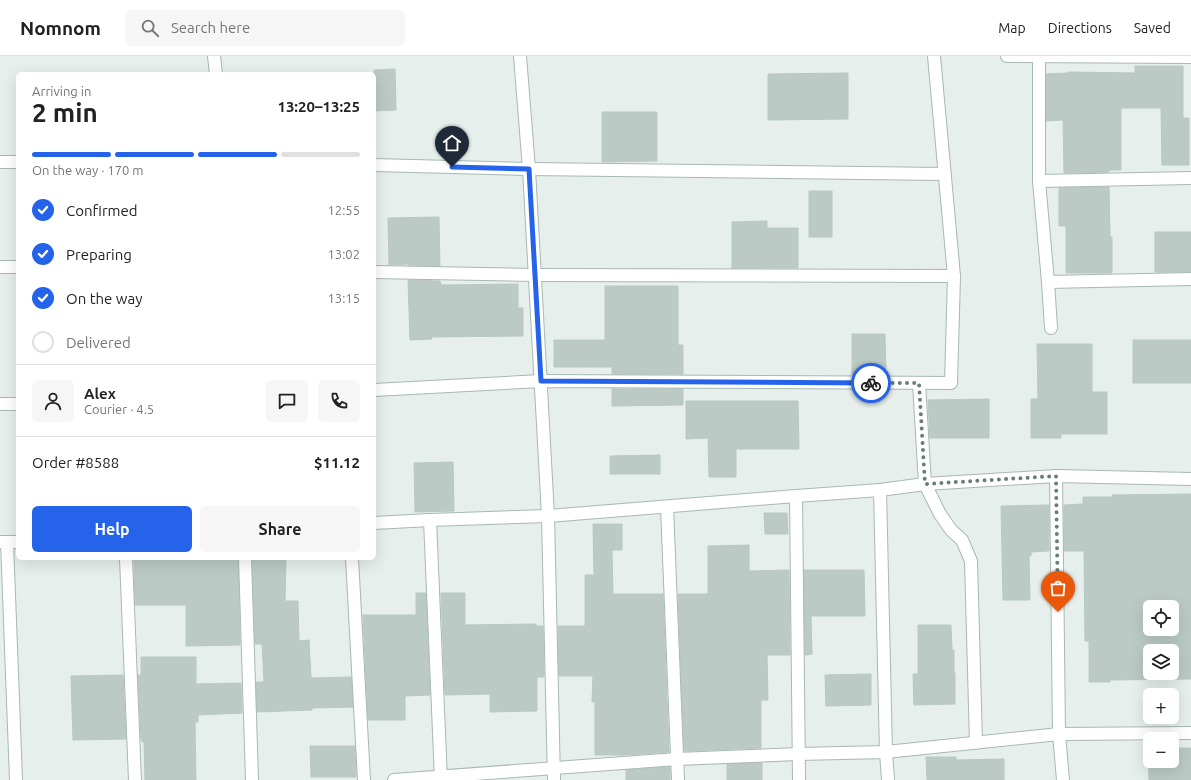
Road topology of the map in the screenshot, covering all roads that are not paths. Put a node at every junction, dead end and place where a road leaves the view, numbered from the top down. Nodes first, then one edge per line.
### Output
1 (214, 56) edge
2 (520, 56) edge
3 (934, 56) edge
4 (1007, 56) edge
5 (1039, 56) edge
6 (1191, 57) edge
7 (216, 72) edge
8 (0, 162) edge
9 (16, 162) edge
10 (376, 165) edge
11 (529, 169) junction
12 (944, 174) junction
13 (1191, 178) edge
14 (1039, 181) junction
15 (0, 267) edge
16 (16, 267) edge
17 (376, 272) edge
18 (535, 275) junction
19 (954, 276) junction
20 (1191, 279) edge
21 (1048, 282) junction
22 (1051, 328) dead end
23 (541, 381) junction
24 (919, 383) junction
25 (376, 390) edge
26 (0, 404) edge
27 (16, 404) edge
28 (1056, 476) junction
29 (1191, 479) edge
30 (925, 484) junction
31 (880, 490) junction
32 (796, 496) junction
33 (667, 507) junction
34 (548, 516) junction
35 (430, 520) junction
36 (376, 523) edge
37 (8, 542) edge
38 (126, 560) edge
39 (245, 560) edge
40 (352, 560) edge
41 (1191, 733) edge
42 (1059, 734) junction
43 (976, 743) junction
44 (886, 752) junction
45 (798, 754) junction
46 (677, 759) junction
47 (554, 767) junction
48 (440, 778) edge
49 (16, 780) edge
50 (135, 780) edge
51 (252, 780) edge
52 (364, 780) edge
53 (394, 780) edge
54 (554, 780) edge
55 (678, 780) edge
56 (799, 780) edge
57 (888, 780) edge
58 (1063, 780) edge

1 - 7 street
2 - 11 street
3 - 12 street
4 - 5 street
5 - 6 street
5 - 14 street
8 - 9 street
10 - 11 street
11 - 12 street
11 - 18 street
12 - 19 street
13 - 14 street
14 - 21 street
15 - 16 street
17 - 18 street
18 - 19 street
18 - 23 street
19 - 24 street
20 - 21 street
21 - 22 street
23 - 24 street
23 - 25 street
23 - 34 street
24 - 30 street
26 - 27 street
28 - 29 street
28 - 30 street
28 - 42 street
30 - 31 street
30 - 43 street
31 - 32 street
31 - 44 street
32 - 33 street
32 - 45 street
33 - 34 street
33 - 46 street
34 - 35 street
34 - 47 street
35 - 36 street
35 - 48 street
37 - 49 street
38 - 50 street
39 - 51 street
40 - 52 street
41 - 42 street
42 - 43 street
42 - 58 street
43 - 44 street
44 - 45 street
44 - 57 street
45 - 46 street
45 - 56 street
46 - 47 street
46 - 55 street
47 - 48 street
47 - 54 street
48 - 53 street

